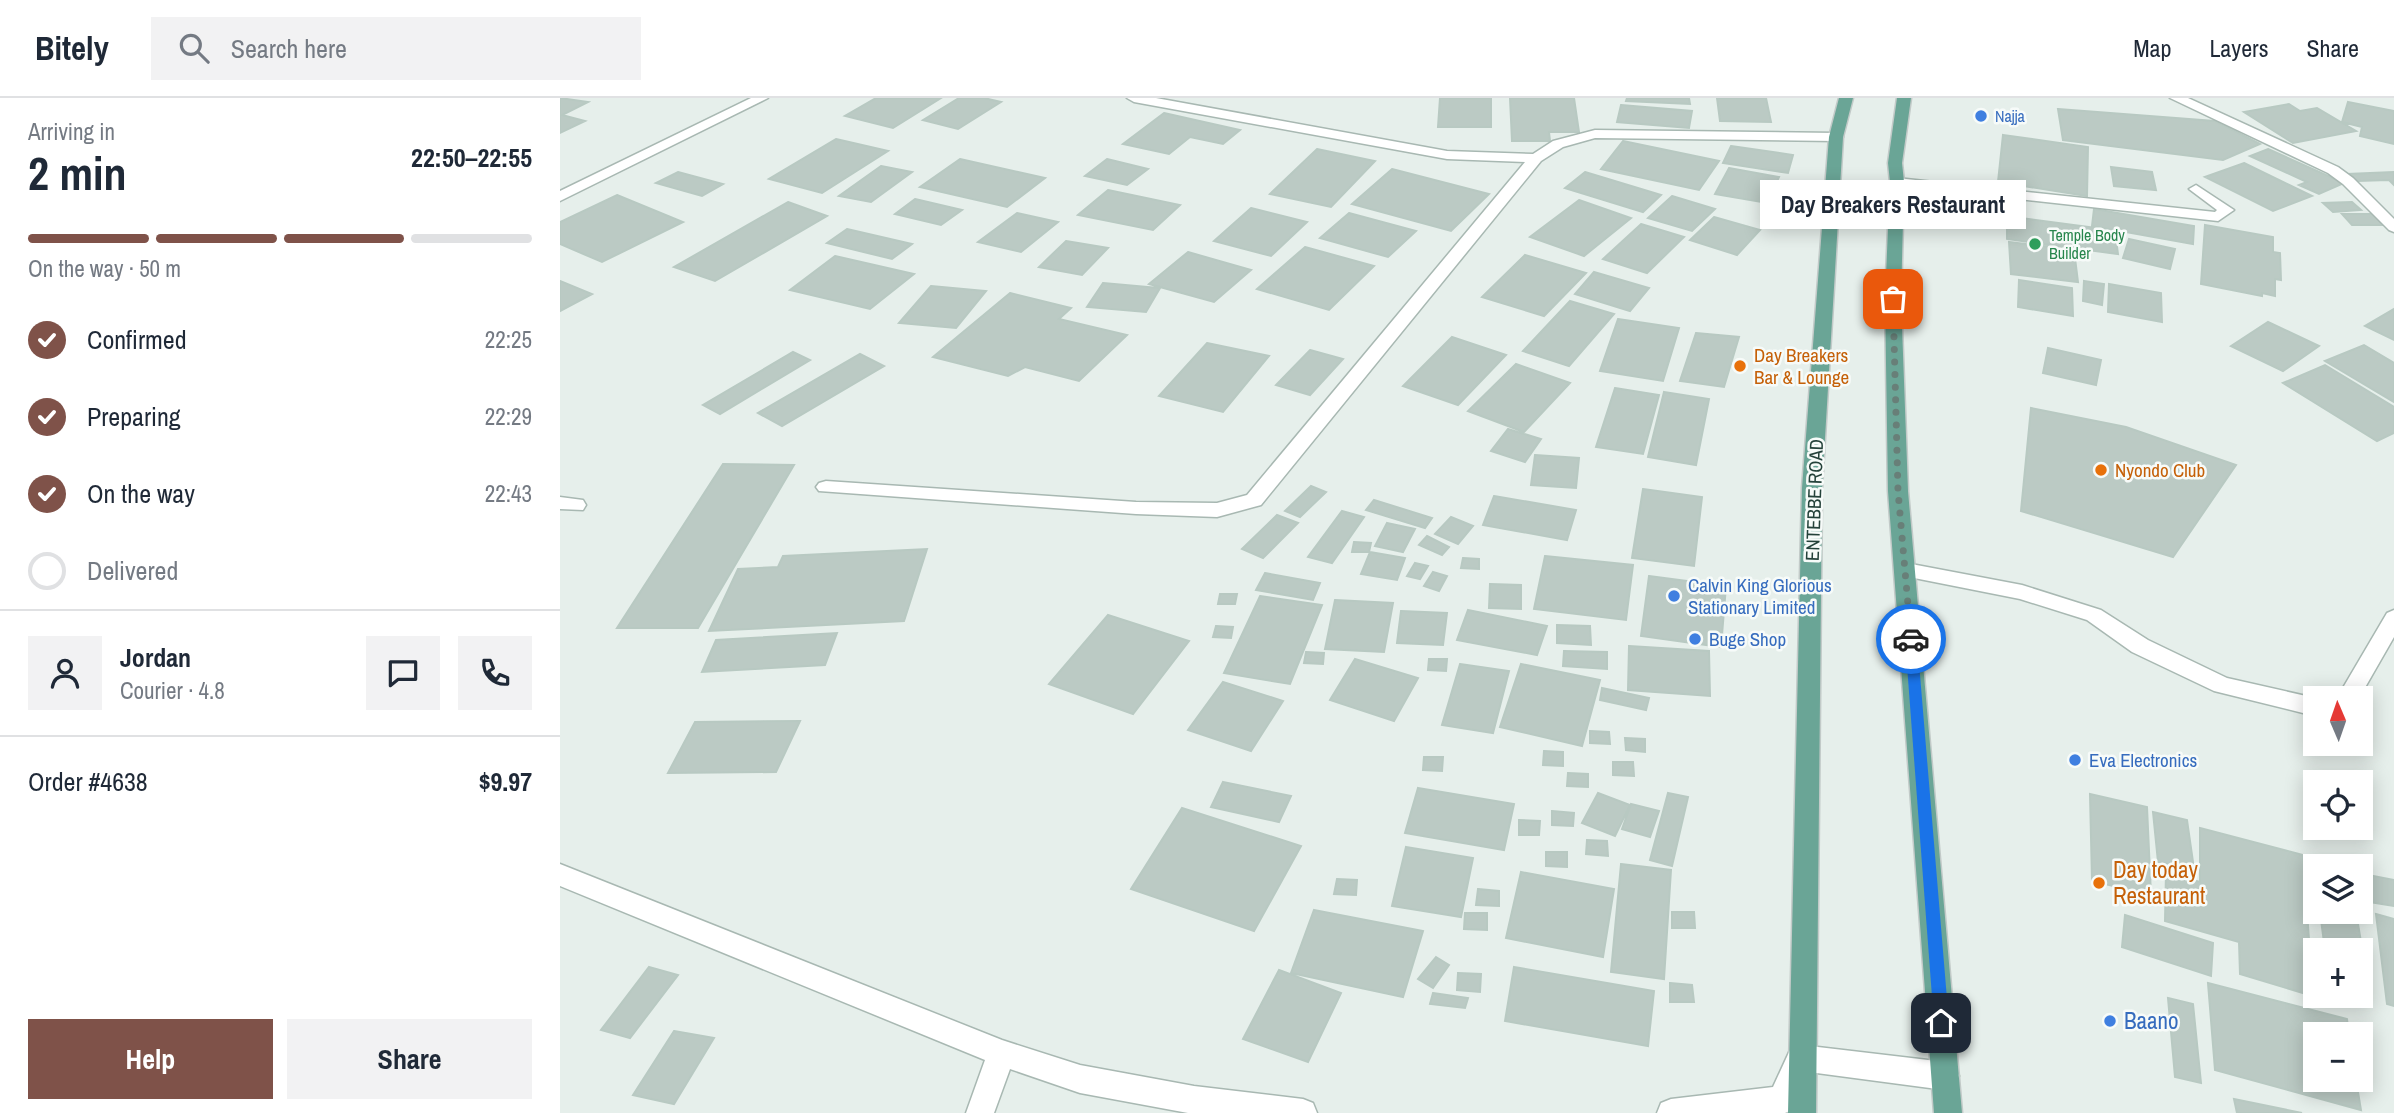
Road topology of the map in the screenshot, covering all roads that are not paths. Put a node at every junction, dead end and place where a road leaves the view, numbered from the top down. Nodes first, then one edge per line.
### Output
1 (761, 98) edge
2 (1133, 98) edge
3 (1846, 98) edge
4 (1904, 98) edge
5 (2177, 98) edge
6 (1836, 137) junction
7 (1536, 158) junction
8 (1897, 181) junction
9 (2196, 190) dead end
10 (560, 197) edge
11 (2394, 227) edge
12 (826, 486) dead end
13 (1906, 570) junction
14 (2394, 618) edge
15 (2355, 686) edge
16 (2303, 704) edge
17 (560, 875) edge
18 (1002, 1053) junction
19 (1801, 1058) junction
20 (1945, 1076) junction
21 (980, 1113) edge
22 (1303, 1113) edge
23 (1671, 1113) edge
24 (1802, 1113) edge
25 (1948, 1113) edge

1 - 10 street
2 - 7 street
3 - 6 main road, ENTEBBE ROAD
4 - 8 main road
5 - 11 street
6 - 7 street
6 - 19 main road, ENTEBBE ROAD
7 - 12 street
8 - 9 street
8 - 13 main road
13 - 16 street
13 - 20 main road
14 - 15 street
17 - 18 street
18 - 21 street
18 - 22 street
19 - 20 street
19 - 23 street
19 - 24 main road, ENTEBBE ROAD
20 - 25 main road

